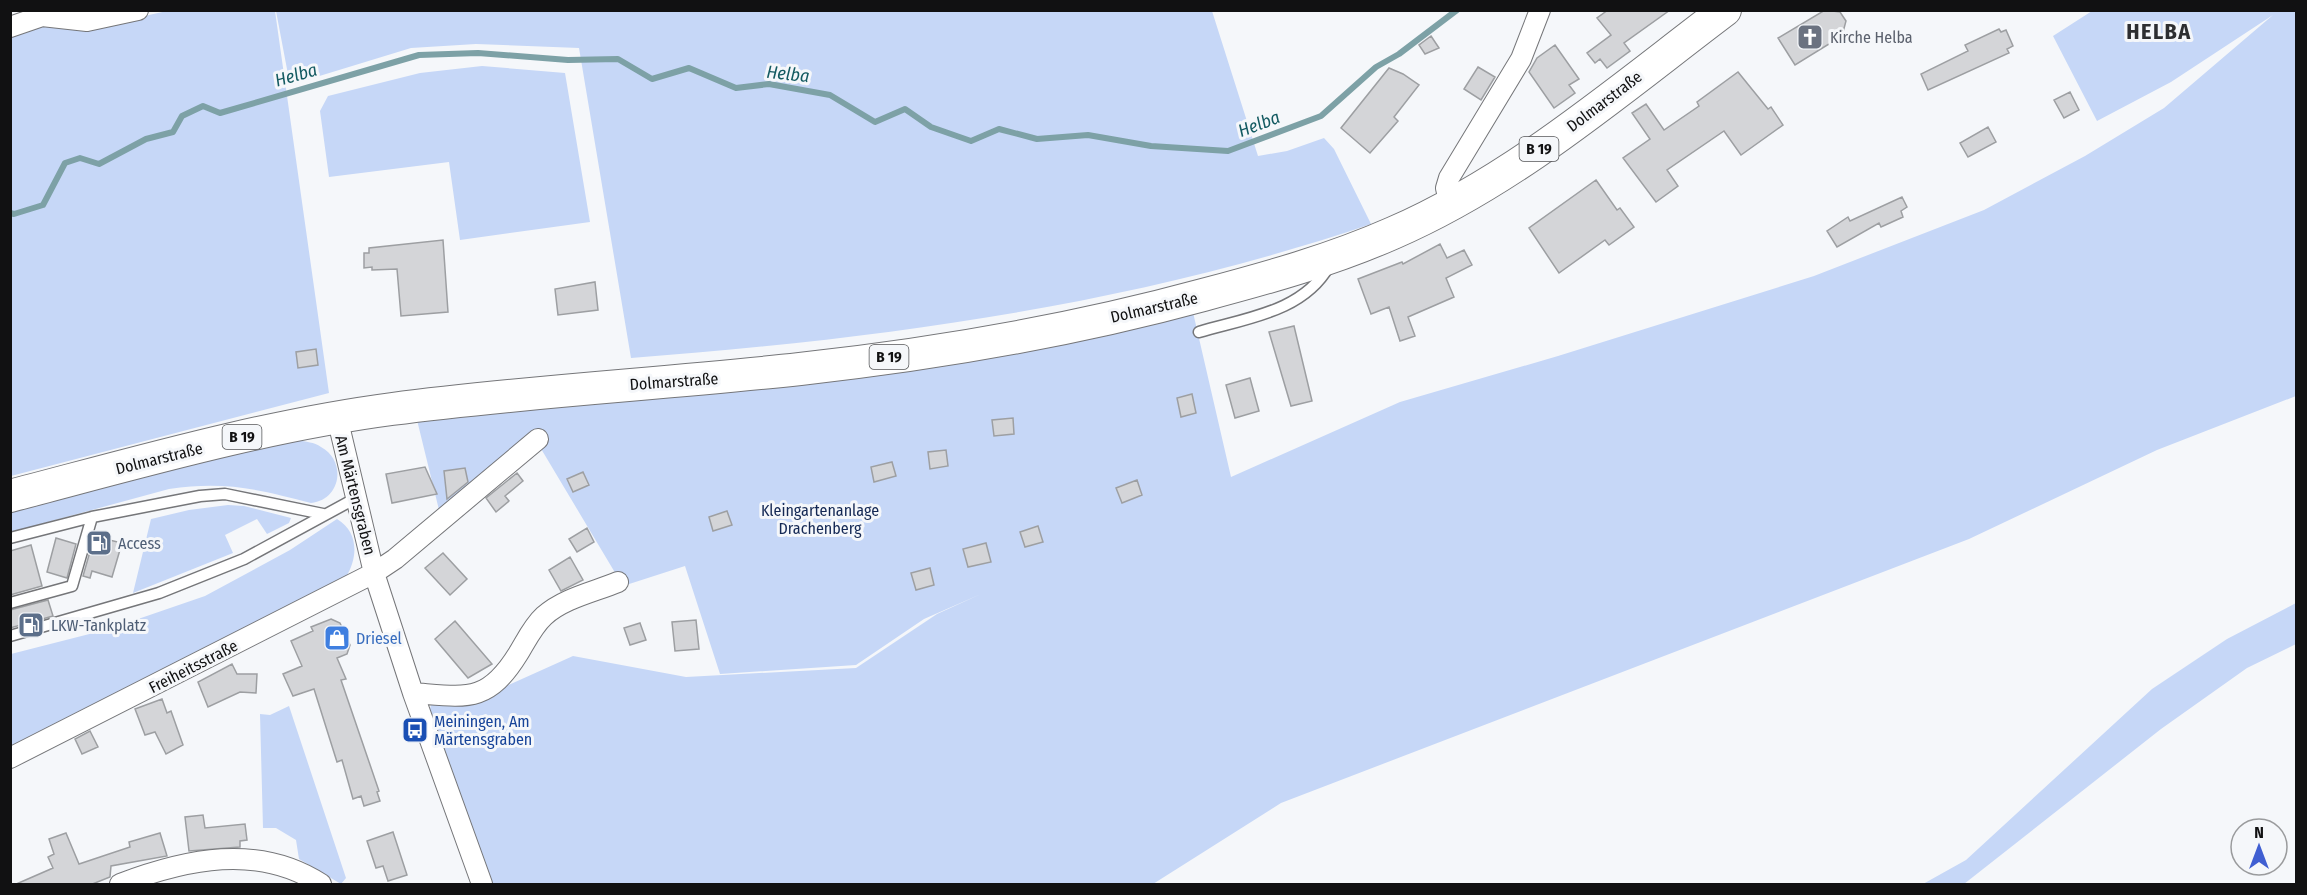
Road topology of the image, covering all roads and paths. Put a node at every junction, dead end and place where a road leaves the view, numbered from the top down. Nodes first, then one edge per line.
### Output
1 (138, 10) edge
2 (1540, 10) edge
3 (1725, 10) edge
4 (10, 27) edge
5 (1450, 206) junction
6 (1335, 255) junction
7 (1199, 332) dead end
8 (337, 417) junction
9 (538, 439) dead end
10 (10, 496) edge
11 (358, 497) junction
12 (323, 514) junction
13 (92, 517) junction
14 (10, 538) edge
15 (374, 573) junction
16 (618, 582) dead end
17 (10, 603) edge
18 (10, 636) edge
19 (413, 693) junction
20 (10, 758) edge
21 (120, 885) edge
22 (321, 885) edge
23 (482, 885) edge

1 - 4 street
2 - 5 street
3 - 5 main road, Dolmarstraße / B 19
5 - 6 main road, Dolmarstraße / B 19
6 - 7 lane, Dolmarstraße
6 - 8 main road, Dolmarstraße / B 19
8 - 10 main road, Dolmarstraße / B 19
8 - 11 street, Am Märtensgraben
9 - 15 street, Freiheitsstraße
11 - 12 lane
11 - 15 street, Am Märtensgraben
12 - 13 lane
12 - 18 lane
13 - 14 lane
13 - 17 lane
15 - 19 street
15 - 20 street, Freiheitsstraße
16 - 19 street
19 - 23 street
21 - 22 street

